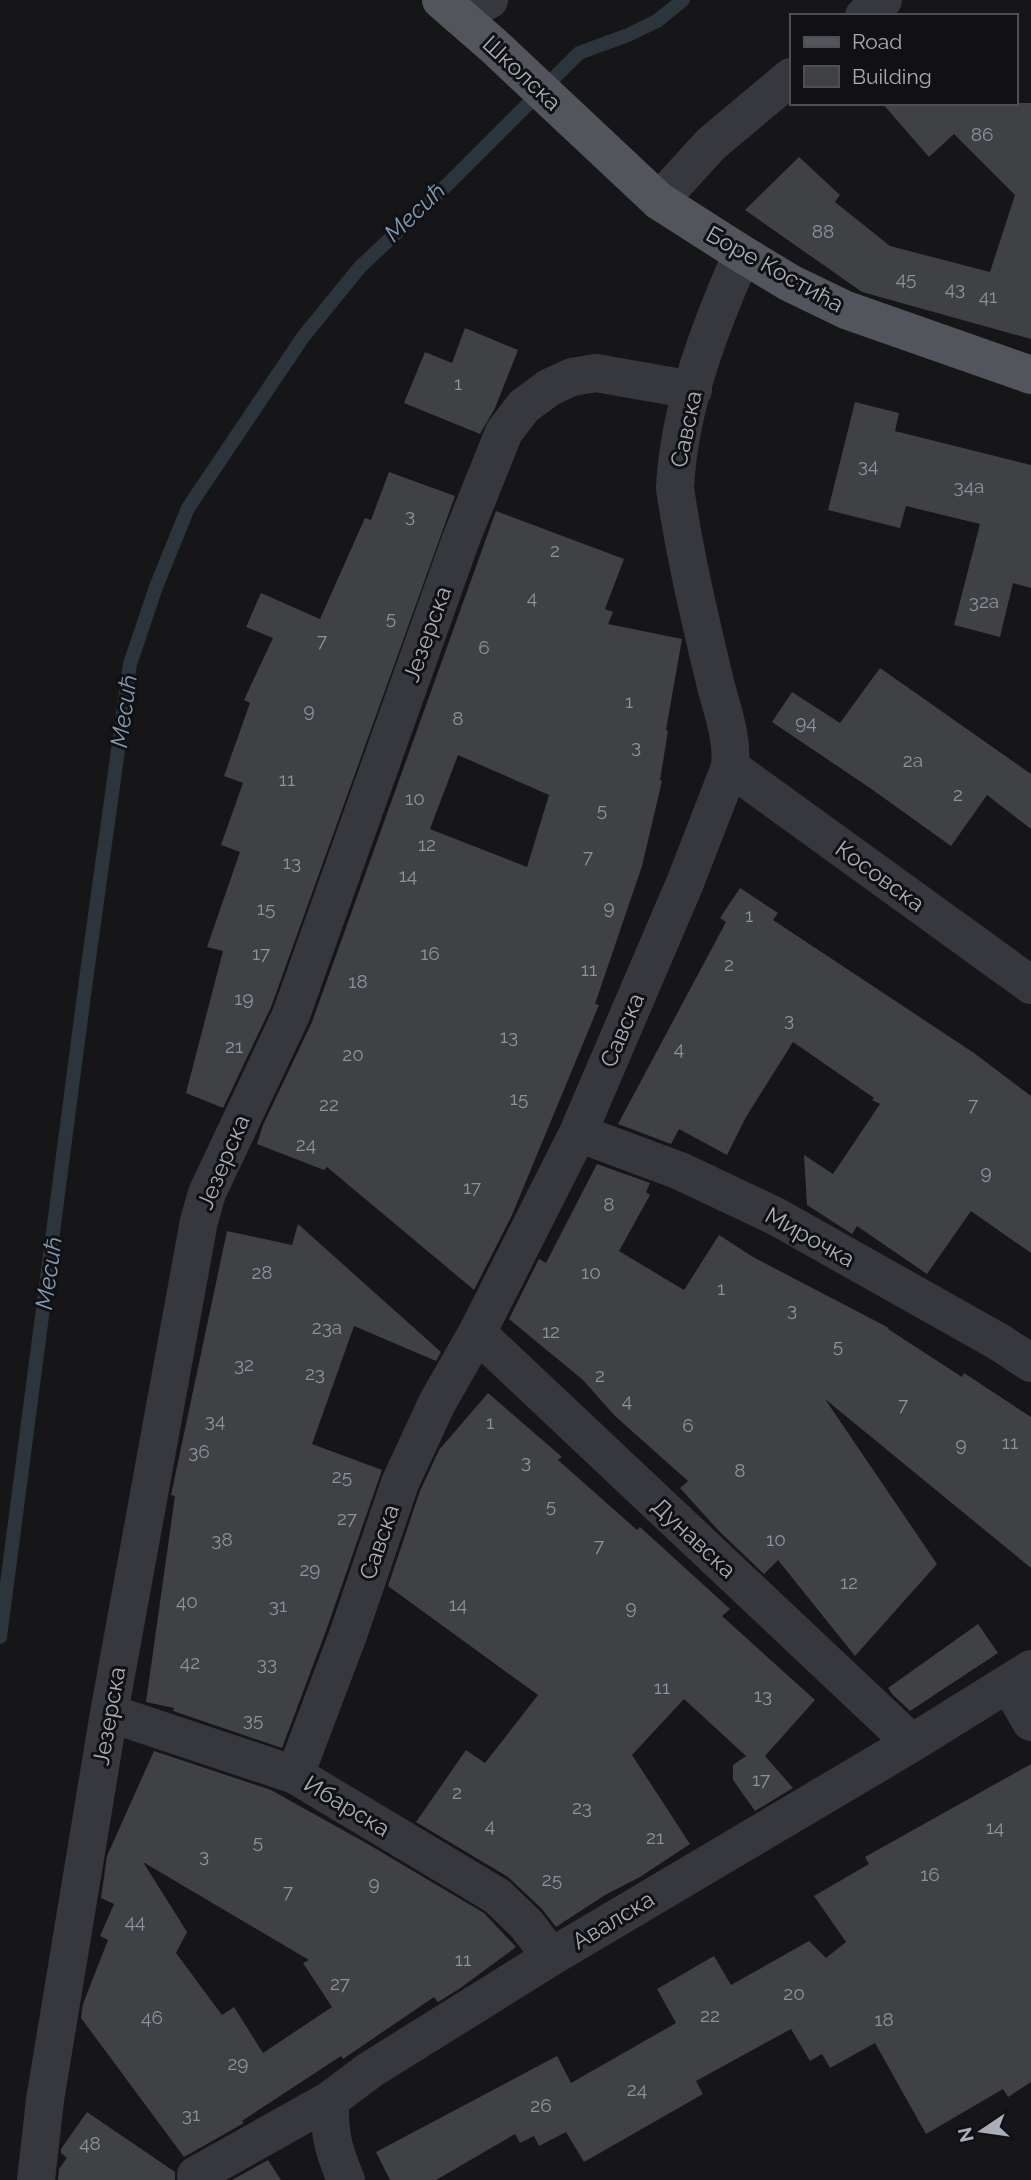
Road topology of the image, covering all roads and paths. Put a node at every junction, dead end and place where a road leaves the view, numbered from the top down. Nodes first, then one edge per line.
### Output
1 (883, 0) edge
2 (463, 5) edge
3 (866, 14) edge
4 (790, 78) edge
5 (584, 132) joint
6 (659, 201) junction
7 (742, 254) junction
8 (1031, 375) edge
9 (692, 390) junction
10 (730, 766) junction
11 (1031, 985) edge
12 (578, 1133) junction
13 (477, 1333) junction
14 (1031, 1363) edge
15 (1020, 1676) edge
16 (110, 1713) junction
17 (1031, 1722) edge
18 (912, 1743) junction
19 (295, 1775) junction
20 (551, 1957) junction
21 (330, 2100) junction
22 (196, 2175) dead end
23 (36, 2180) edge
24 (346, 2180) edge

1 - 3 street
2 - 5 main road, Школска
4 - 6 street
5 - 6 main road, Боре Костића
6 - 7 main road, Боре Костића
7 - 8 main road, Боре Костића
7 - 9 street, Савска
9 - 10 street, Савска
9 - 16 street, Језерска
10 - 11 street, Косовска
10 - 12 street, Савска
12 - 13 street, Савска
12 - 14 street, Мирочка
13 - 18 street, Дунавска
13 - 19 street, Савска
15 - 17 street
15 - 18 street, Авалска
16 - 19 street, Ибарска
16 - 23 street, Језерска
18 - 20 street, Авалска
19 - 20 street, Ибарска
20 - 21 street, Авалска
21 - 22 street, Авалска
21 - 24 street

